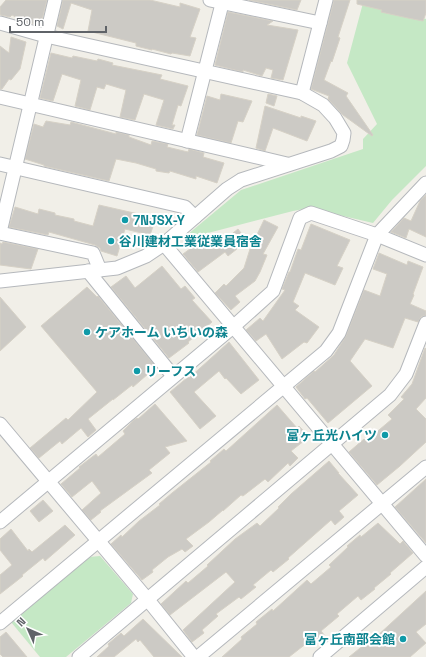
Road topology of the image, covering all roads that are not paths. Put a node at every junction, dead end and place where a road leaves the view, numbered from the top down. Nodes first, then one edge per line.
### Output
1 (55, 0) edge
2 (326, 0) edge
3 (218, 1) edge
4 (0, 23) edge
5 (320, 24) junction
6 (46, 36) junction
7 (204, 72) junction
8 (302, 93) junction
9 (0, 97) edge
10 (31, 104) junction
11 (187, 141) junction
12 (0, 164) edge
13 (287, 164) junction
14 (15, 168) junction
15 (426, 183) edge
16 (195, 217) junction
17 (0, 233) edge
18 (377, 235) junction
19 (164, 244) junction
20 (426, 255) edge
21 (94, 270) junction
22 (0, 281) edge
23 (426, 323) edge
24 (234, 326) junction
25 (174, 376) junction
26 (284, 386) junction
27 (0, 424) edge
28 (333, 444) junction
29 (426, 467) edge
30 (48, 482) junction
31 (383, 504) junction
32 (0, 522) edge
33 (98, 542) junction
34 (426, 556) edge
35 (426, 567) edge
36 (148, 600) junction
37 (0, 623) edge
38 (79, 657) edge
39 (194, 657) edge
40 (198, 657) edge
41 (320, 657) edge

1 - 6 street
2 - 5 street
3 - 5 street
3 - 7 street
4 - 6 street
5 - 8 street
6 - 7 street
6 - 10 street
7 - 8 street
7 - 11 street
8 - 13 street
9 - 10 street
10 - 11 street
10 - 14 street
11 - 13 street
12 - 14 street
13 - 16 street
14 - 16 street
14 - 17 street
15 - 18 street
16 - 19 street
17 - 21 street
18 - 20 street
18 - 24 street
18 - 26 street
19 - 21 street
19 - 24 street
21 - 22 street
21 - 25 street
23 - 28 street
24 - 25 street
24 - 26 street
25 - 30 street
26 - 28 street
26 - 33 street
27 - 30 street
28 - 31 street
28 - 36 street
29 - 31 street
30 - 32 street
30 - 33 street
31 - 34 street
31 - 40 street
33 - 36 street
33 - 37 street
35 - 41 street
36 - 38 street
36 - 39 street

